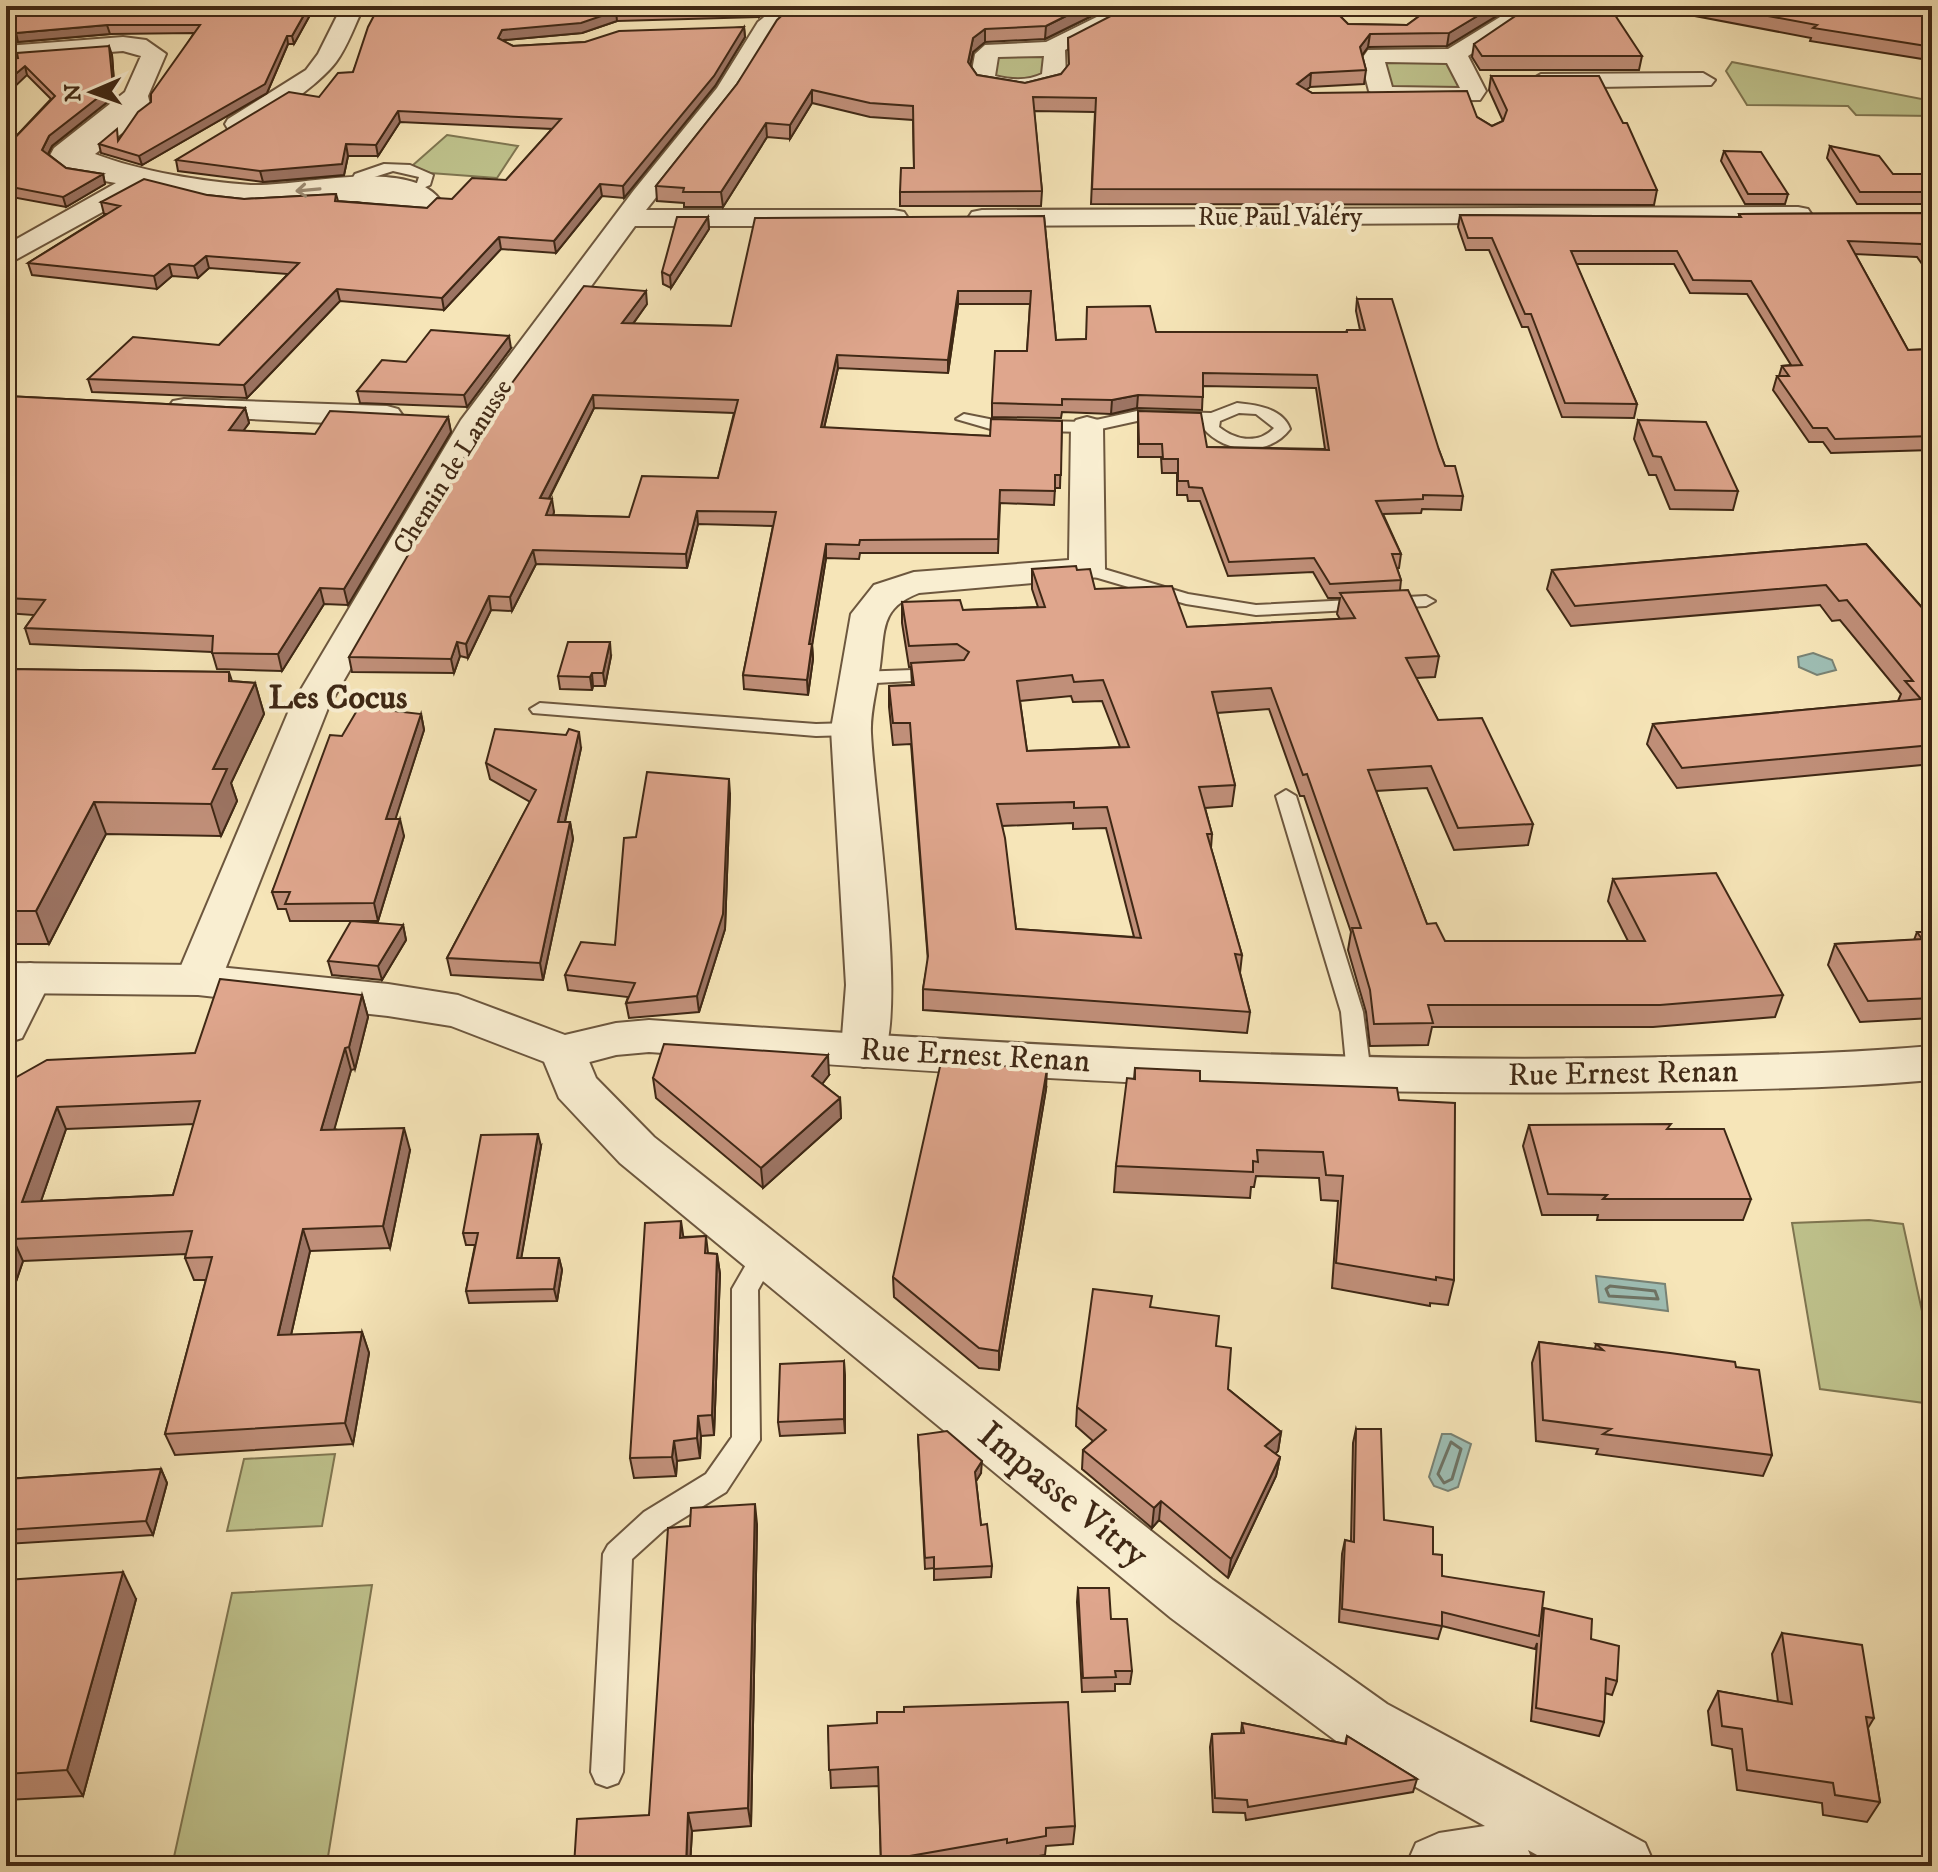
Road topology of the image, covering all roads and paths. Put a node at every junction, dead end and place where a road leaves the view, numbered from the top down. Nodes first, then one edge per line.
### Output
1 (353, 6) edge
2 (792, 6) edge
3 (1136, 6) edge
4 (1533, 6) edge
5 (766, 27) junction
6 (736, 28) edge
7 (1050, 49) edge
8 (6, 53) edge
9 (1453, 56) junction
10 (6, 60) edge
11 (1703, 80) dead end
12 (138, 90) junction
13 (1387, 94) junction
14 (1476, 96) junction
15 (1358, 97) edge
16 (213, 138) edge
17 (186, 154) edge
18 (146, 177) junction
19 (228, 194) junction
20 (1829, 215) edge
21 (627, 218) junction
22 (919, 218) edge
23 (950, 218) edge
24 (6, 257) edge
25 (148, 406) edge
26 (415, 417) edge
27 (1213, 418) dead end
28 (964, 419) dead end
29 (1087, 427) junction
30 (1087, 569) junction
31 (1426, 601) dead end
32 (957, 674) edge
33 (858, 678) junction
34 (540, 709) dead end
35 (851, 729) junction
36 (1286, 796) dead end
37 (18, 978) edge
38 (198, 980) junction
39 (6, 1027) edge
40 (864, 1050) junction
41 (563, 1052) junction
42 (1932, 1063) edge
43 (1359, 1074) junction
44 (764, 1256) junction
45 (607, 1772) dead end
46 (1439, 1866) edge
47 (1502, 1866) edge
48 (1622, 1866) edge

1 - 16 street
2 - 5 street, Chemin de Lanusse
3 - 7 street
4 - 9 street
5 - 6 street
5 - 21 street, Chemin de Lanusse
8 - 12 street
9 - 13 street
9 - 14 street
10 - 12 street
11 - 14 street
12 - 18 street
13 - 14 street
13 - 15 street
17 - 18 street
18 - 19 street
18 - 24 street
19 -> 19 street
20 - 23 street, Rue Paul Valéry
21 - 22 street
21 - 38 street, Chemin de Lanusse
25 - 26 street
27 - 29 lane
28 - 29 lane
29 - 30 street
30 - 31 lane
30 - 33 street
32 - 33 lane
33 - 35 street
34 - 35 lane
35 - 40 street
36 - 43 lane
37 - 38 street
37 - 39 street
38 - 41 street
40 - 41 street, Rue Ernest Renan
40 - 43 street, Rue Ernest Renan
41 - 44 street, Impasse Vitry
42 - 43 street, Rue Ernest Renan
44 - 45 lane
44 - 48 street, Impasse Vitry
46 - 47 street

